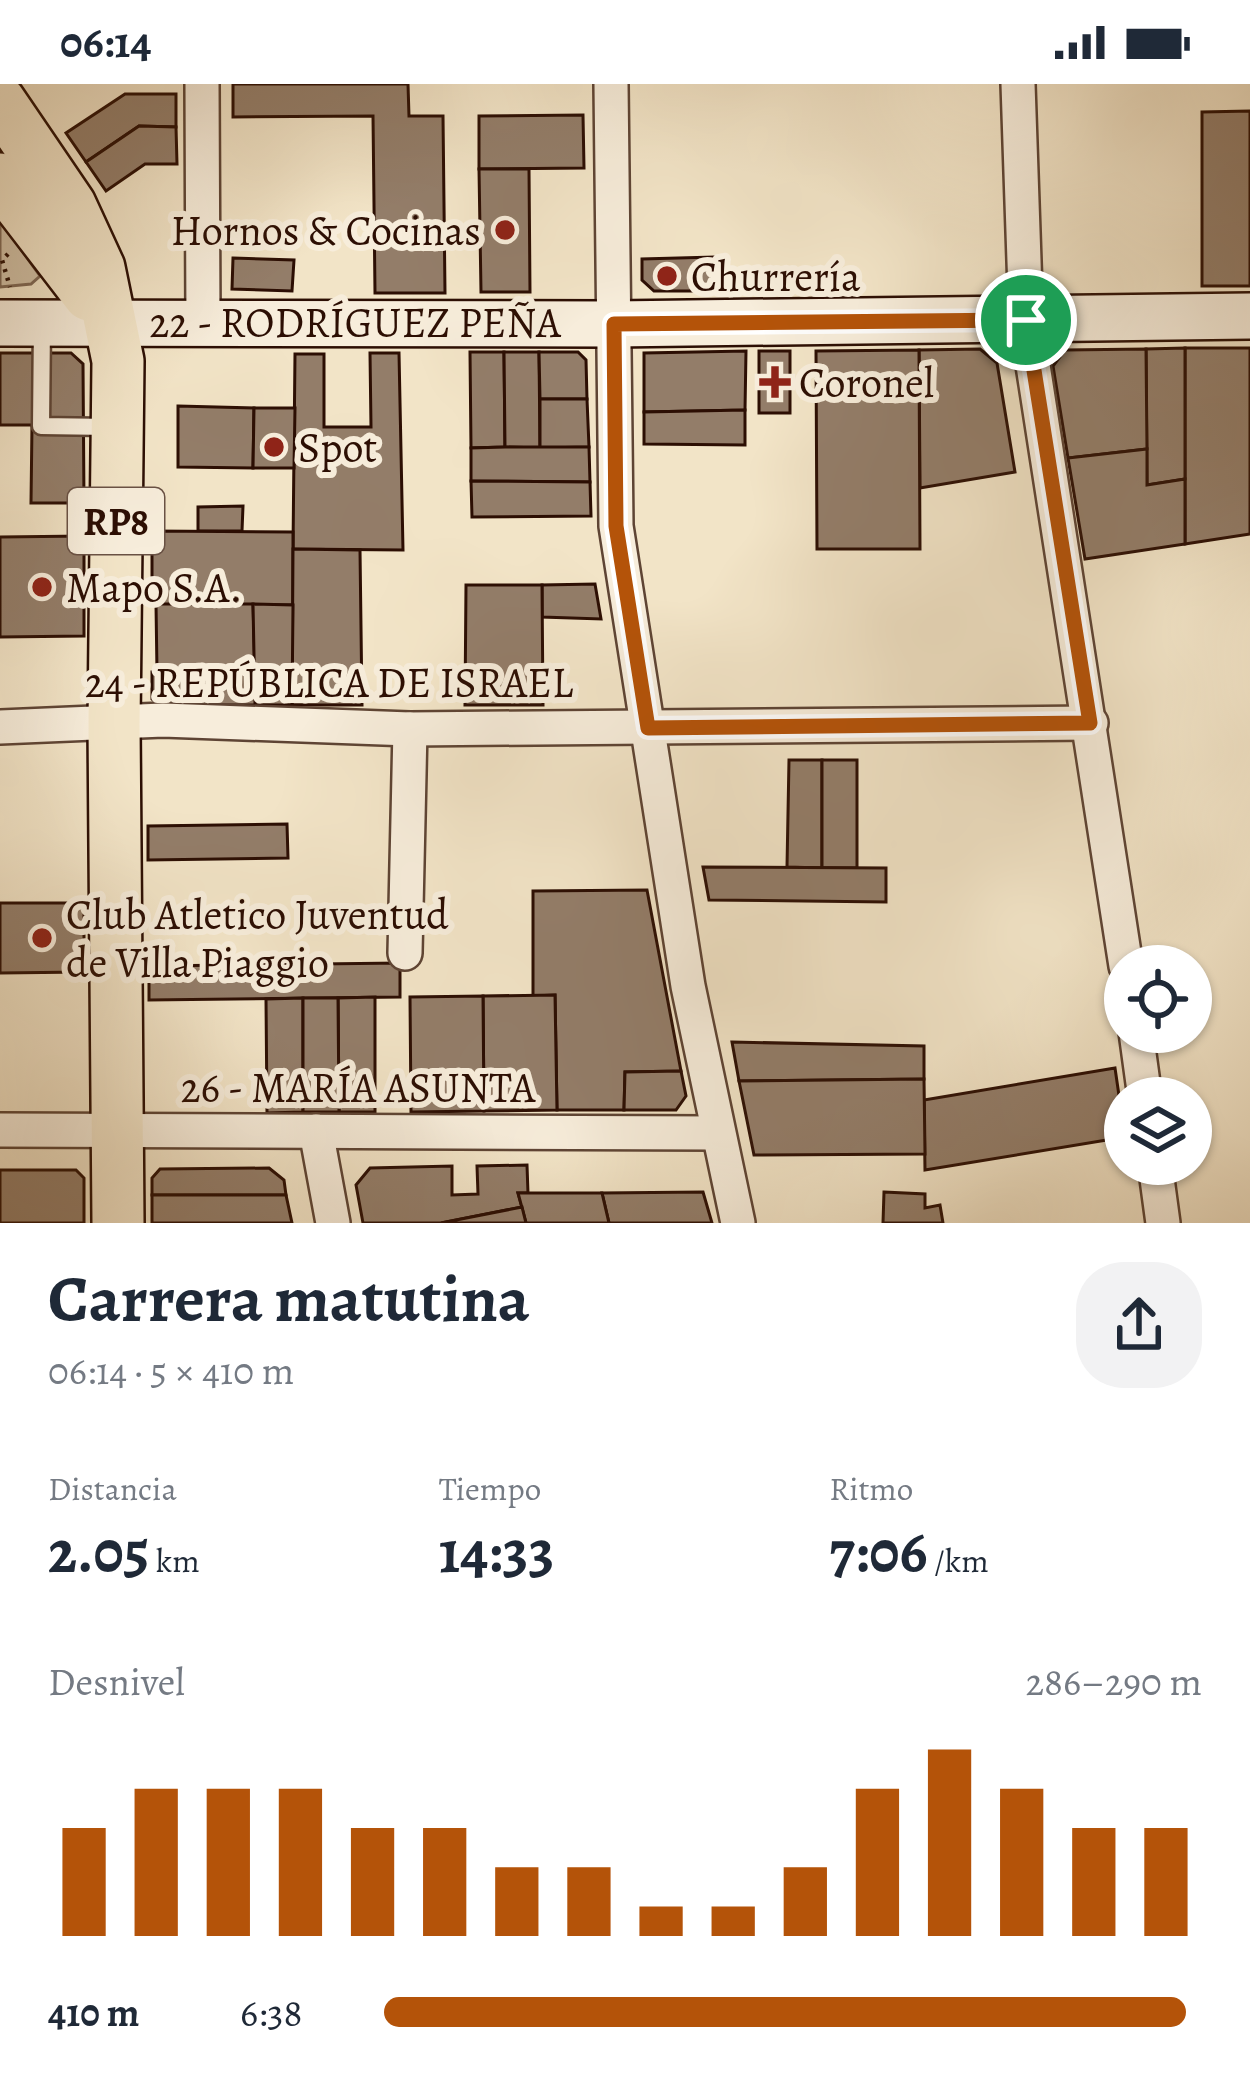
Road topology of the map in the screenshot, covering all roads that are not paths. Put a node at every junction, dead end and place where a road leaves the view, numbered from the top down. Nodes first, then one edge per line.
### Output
1 (202, 84) edge
2 (611, 84) edge
3 (1018, 84) edge
4 (0, 102) edge
5 (4, 182) edge
6 (0, 294) edge
7 (1250, 316) edge
8 (107, 320) junction
9 (1026, 320) junction
10 (21, 322) edge
11 (203, 323) junction
12 (614, 324) junction
13 (117, 427) junction
14 (1090, 723) junction
15 (113, 724) junction
16 (0, 728) edge
17 (648, 728) junction
18 (410, 729) junction
19 (1123, 945) edge
20 (406, 953) dead end
21 (0, 1130) edge
22 (118, 1131) junction
23 (316, 1131) junction
24 (716, 1133) junction
25 (1158, 1185) edge
26 (118, 1223) edge
27 (333, 1223) edge
28 (738, 1223) edge
29 (1163, 1223) edge

1 - 11 street
2 - 12 street
3 - 9 street
4 - 8 main road, RP8
5 - 8 main road
6 - 8 street, 22 - RODRÍGUEZ PEÑA
7 - 9 street, 22 - RODRÍGUEZ PEÑA
8 - 10 street, 22 - RODRÍGUEZ PEÑA
8 - 11 street, 22 - RODRÍGUEZ PEÑA
8 - 13 main road, RP8
9 - 12 street, 22 - RODRÍGUEZ PEÑA
9 - 14 street
10 - 13 lane
11 - 12 street, 22 - RODRÍGUEZ PEÑA
12 - 17 street
13 - 15 main road, RP8
14 - 17 street, 24 - REPÚBLICA DE ISRAEL
14 - 19 street
15 - 16 street, 24 - REPÚBLICA DE ISRAEL
15 - 18 street, 24 - REPÚBLICA DE ISRAEL
15 - 22 main road, RP8
17 - 18 street, 24 - REPÚBLICA DE ISRAEL
17 - 24 street
18 - 20 street
21 - 22 street, 26 - MARÍA ASUNTA
22 - 23 street, 26 - MARÍA ASUNTA
22 - 26 main road, RP8
23 - 24 street, 26 - MARÍA ASUNTA
23 - 27 street
24 - 28 street
25 - 29 street

